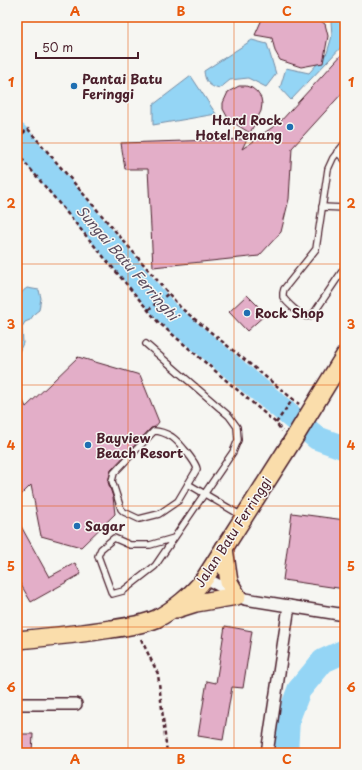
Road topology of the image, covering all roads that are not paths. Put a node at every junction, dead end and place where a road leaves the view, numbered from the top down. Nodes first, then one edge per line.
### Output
1 (345, 143) edge
2 (338, 152) junction
3 (345, 160) edge
4 (322, 207) junction
5 (345, 208) edge
6 (345, 267) edge
7 (146, 344) dead end
8 (345, 355) edge
9 (188, 484) junction
10 (204, 494) junction
11 (244, 517) junction
12 (174, 538) junction
13 (224, 548) junction
14 (205, 578) junction
15 (237, 596) junction
16 (289, 606) junction
17 (168, 611) junction
18 (345, 615) edge
19 (17, 640) edge
20 (17, 704) edge
21 (76, 704) dead end
22 (267, 753) edge

1 - 2 lane
2 - 3 lane
2 - 4 lane
4 - 5 lane
4 - 6 lane
7 - 10 lane
8 - 11 main road, Jalan Batu Ferringgi
9 - 9 lane
9 - 10 lane
10 - 11 lane
10 - 12 lane
11 - 13 main road, Jalan Batu Ferringgi
12 - 12 lane
13 - 14 main road, Jalan Batu Ferringgi
13 - 15 main road
14 - 15 street
14 - 17 main road, Jalan Batu Ferringgi
15 - 16 street
15 - 17 main road
16 - 18 street
16 - 22 street
17 - 19 main road, Jalan Batu Ferringgi
20 - 21 street

